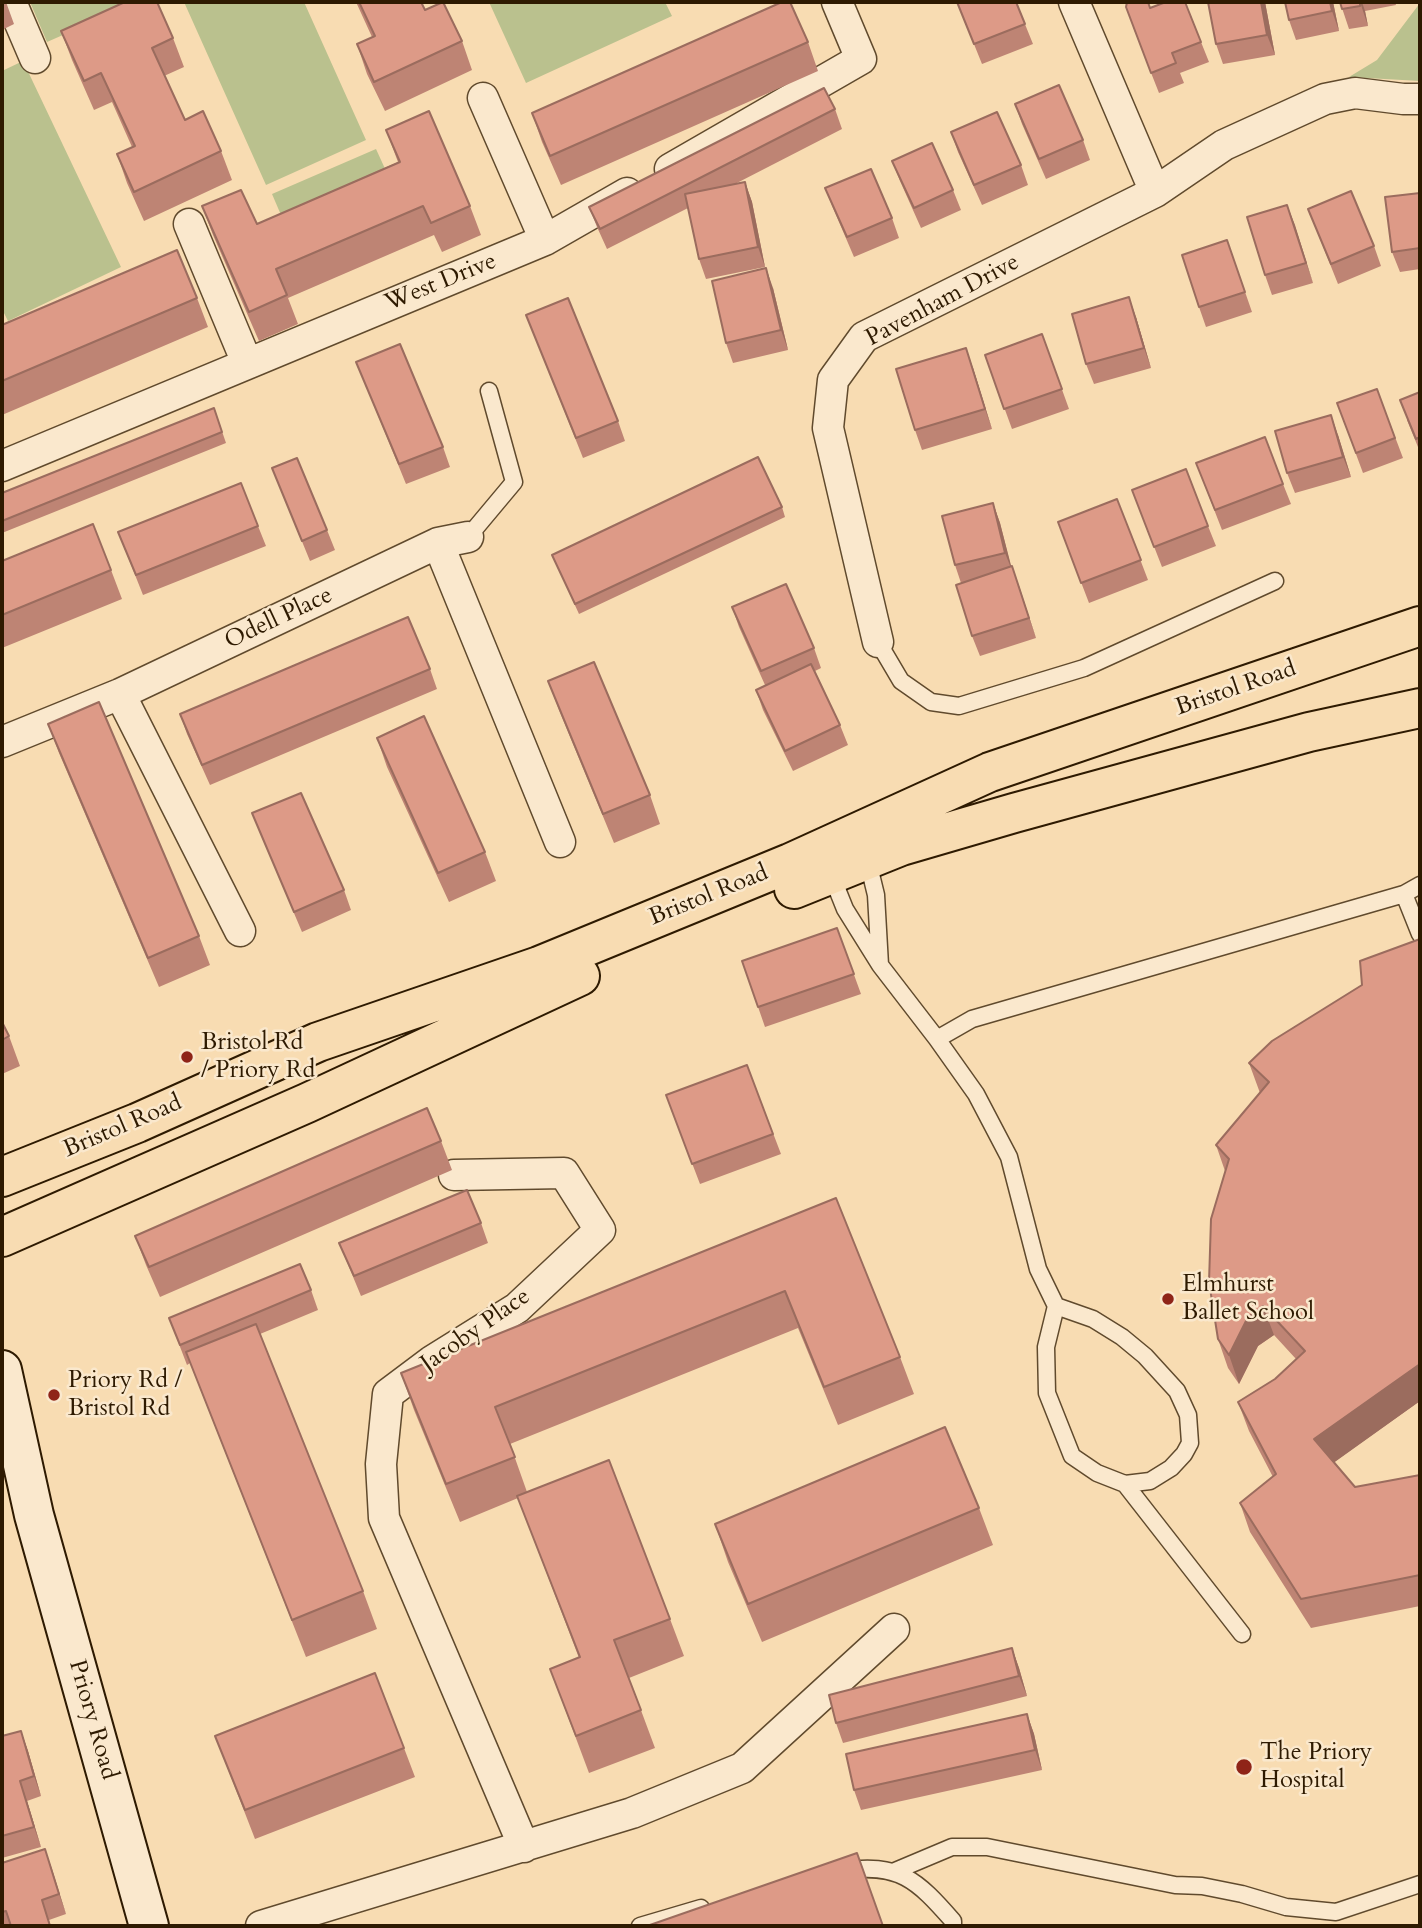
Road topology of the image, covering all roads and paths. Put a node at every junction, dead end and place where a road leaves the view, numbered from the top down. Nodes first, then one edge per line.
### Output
1 (11, 2) edge
2 (836, 2) edge
3 (1074, 2) edge
4 (35, 58) dead end
5 (482, 98) dead end
6 (1420, 99) edge
7 (1155, 192) junction
8 (189, 224) dead end
9 (545, 240) junction
10 (247, 363) junction
11 (489, 391) dead end
12 (2, 466) edge
13 (468, 537) joint
14 (438, 543) junction
15 (1275, 581) dead end
16 (1420, 626) edge
17 (878, 642) joint
18 (120, 694) junction
19 (1420, 708) edge
20 (2, 742) edge
21 (560, 842) dead end
22 (862, 846) junction
23 (825, 862) junction
24 (1420, 885) edge
25 (1404, 894) junction
26 (240, 931) dead end
27 (1420, 934) edge
28 (880, 965) junction
29 (937, 1039) junction
30 (454, 1175) dead end
31 (2, 1177) edge
32 (2, 1237) edge
33 (1056, 1306) junction
34 (2, 1370) edge
35 (2, 1451) edge
36 (1125, 1484) junction
37 (34, 1515) junction
38 (894, 1629) dead end
39 (1242, 1634) dead end
40 (524, 1847) junction
41 (895, 1871) junction
42 (829, 1873) edge
43 (1420, 1884) edge
44 (715, 1904) edge
45 (149, 1926) edge
46 (261, 1926) edge
47 (640, 1926) edge
48 (953, 1926) edge

1 - 4 street
2 - 9 street, West Drive
3 - 7 street
5 - 9 street
6 - 7 street, Pavenham Drive
7 - 17 street, Pavenham Drive
8 - 10 street
9 - 10 street, West Drive
10 - 12 street, West Drive
11 - 13 lane
13 - 14 street, Odell Place
14 - 18 street, Odell Place
14 - 21 street
15 - 17 lane
16 - 22 highway, Bristol Road
18 - 20 street, Odell Place
18 - 26 street
19 - 22 highway, Bristol Road
22 - 23 highway, Bristol Road
22 - 28 lane
23 - 28 lane
23 - 31 highway, Bristol Road
23 - 32 highway, Bristol Road
24 - 25 lane
25 - 27 lane
25 - 29 lane
28 - 29 lane
29 - 33 lane
30 - 40 street, Jacoby Place
33 - 36 lane
33 - 36 lane
34 - 37 main road, Priory Road
35 - 37 main road, Priory Road
36 - 39 lane
37 - 45 main road, Priory Road
38 - 40 street
40 - 46 street
41 - 42 lane
41 - 43 lane
41 - 48 lane
44 - 47 lane

